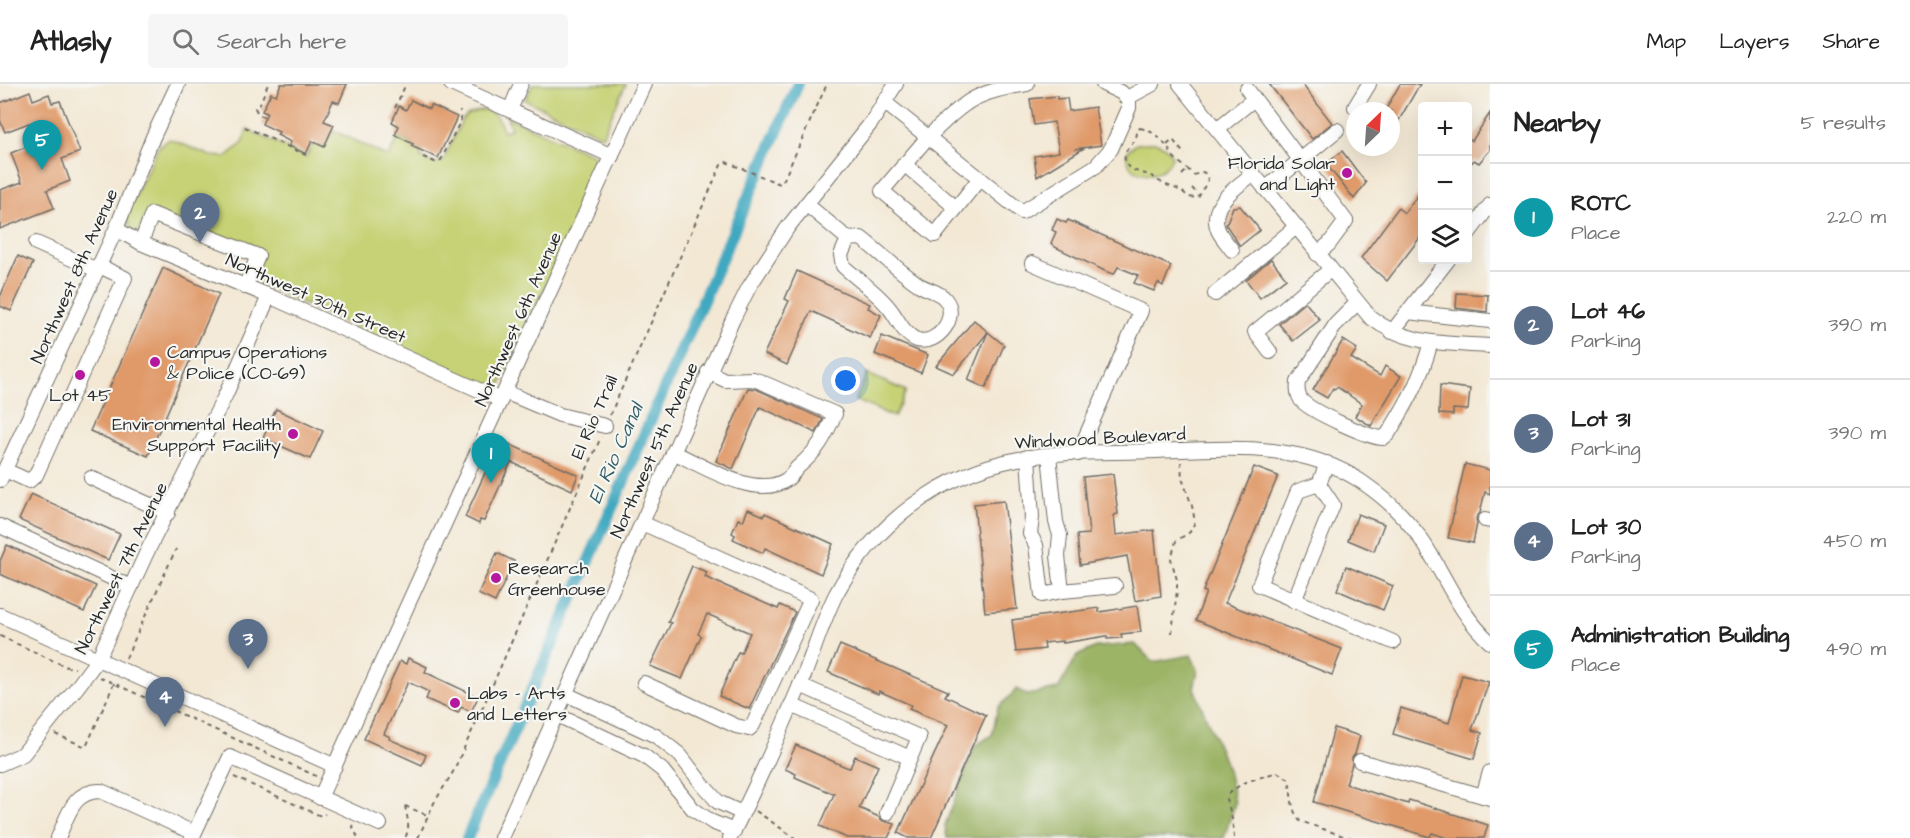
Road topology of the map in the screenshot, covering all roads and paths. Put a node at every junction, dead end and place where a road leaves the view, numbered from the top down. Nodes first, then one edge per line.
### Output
1 (178, 84) edge
2 (268, 84) edge
3 (451, 84) edge
4 (521, 84) edge
5 (644, 84) edge
6 (827, 84) edge
7 (896, 84) edge
8 (1027, 84) edge
9 (1103, 84) edge
10 (1153, 84) edge
11 (1180, 84) edge
12 (1369, 84) edge
13 (405, 86) dead end
14 (1127, 98) junction
15 (884, 102) junction
16 (1358, 102) edge
17 (395, 108) dead end
18 (510, 110) junction
19 (460, 111) dead end
20 (264, 117) dead end
21 (244, 127) dead end
22 (1217, 129) junction
23 (1337, 130) dead end
24 (928, 137) junction
25 (1167, 145) junction
26 (306, 155) dead end
27 (1185, 155) dead end
28 (612, 156) junction
29 (423, 157) dead end
30 (1300, 160) junction
31 (904, 164) junction
32 (1188, 169) junction
33 (1253, 174) junction
34 (1182, 175) dead end
35 (980, 178) junction
36 (1166, 178) dead end
37 (1163, 184) junction
38 (1192, 188) dead end
39 (1265, 189) junction
40 (1199, 196) junction
41 (806, 204) junction
42 (1490, 205) edge
43 (956, 208) junction
44 (1296, 227) junction
45 (1472, 228) edge
46 (116, 229) junction
47 (848, 239) junction
48 (36, 243) dead end
49 (141, 243) junction
50 (1232, 249) dead end
51 (1317, 254) junction
52 (1032, 263) dead end
53 (1445, 264) edge
54 (98, 268) junction
55 (1330, 270) junction
56 (245, 286) junction
57 (1215, 294) dead end
58 (269, 296) junction
59 (1357, 303) junction
60 (1407, 312) junction
61 (1490, 321) edge
62 (1392, 332) junction
63 (1431, 342) junction
64 (1490, 346) edge
65 (1270, 352) dead end
66 (708, 372) junction
67 (503, 396) junction
68 (605, 426) junction
69 (1180, 451) junction
70 (673, 452) junction
71 (1078, 454) junction
72 (1050, 455) junction
73 (1028, 457) junction
74 (1327, 463) junction
75 (2, 475) edge
76 (91, 478) dead end
77 (1319, 484) junction
78 (168, 513) junction
79 (642, 523) junction
80 (0, 526) edge
81 (131, 586) junction
82 (1115, 586) dead end
83 (1062, 591) junction
84 (1294, 601) junction
85 (0, 615) edge
86 (1172, 633) dead end
87 (0, 636) edge
88 (1393, 642) dead end
89 (1490, 642) edge
90 (98, 659) junction
91 (89, 672) junction
92 (644, 683) dead end
93 (800, 685) junction
94 (566, 694) junction
95 (791, 705) junction
96 (863, 712) junction
97 (556, 716) junction
98 (853, 733) junction
99 (668, 744) junction
100 (910, 758) junction
101 (1360, 761) dead end
102 (654, 762) junction
103 (0, 764) edge
104 (335, 766) junction
105 (1490, 772) edge
106 (230, 775) dead end
107 (328, 781) junction
108 (1487, 797) edge
109 (320, 798) junction
110 (744, 809) junction
111 (329, 810) dead end
112 (887, 813) dead end
113 (428, 815) junction
114 (380, 824) dead end
115 (732, 834) edge
116 (193, 836) edge
117 (58, 838) edge
118 (405, 838) edge
119 (418, 838) edge
120 (501, 838) edge
121 (795, 838) edge
122 (1234, 838) edge
123 (1356, 838) edge

1 - 46 street, Northwest 8th Avenue
2 - 20 path
3 - 18 street
4 - 18 street
5 - 28 street, Northwest 6th Avenue
6 - 68 path, El Rio Trail
7 - 15 street, Northwest 5th Avenue
8 - 24 street
9 - 14 street
10 - 14 street
11 - 22 street
12 - 16 street
13 - 17 path
14 - 35 street
15 - 24 street
15 - 41 street, Northwest 5th Avenue
18 - 28 street
19 - 29 path
21 - 26 path
22 - 30 street
22 - 33 street
23 - 30 street
24 - 31 street
24 - 35 street
25 - 27 path
25 - 32 path
25 - 37 path
28 - 67 street, Northwest 6th Avenue
30 - 39 street
30 - 51 street
31 - 43 street
31 - 43 street
32 - 34 path
32 - 40 path
33 - 39 street
33 - 50 street
35 - 43 street
36 - 37 path
37 - 40 path
38 - 40 path
39 - 44 street
41 - 47 street
41 - 66 street, Northwest 5th Avenue
42 - 45 street
44 - 51 street
44 - 57 street
46 - 49 street, Northwest 30th Street
46 - 54 street, Northwest 8th Avenue
47 - 47 street
48 - 54 street
49 - 56 street, Northwest 30th Street
49 - 56 street
51 - 55 street
52 - 71 street
53 - 60 street
54 - 75 street, Northwest 8th Avenue
54 - 75 street
55 - 59 street
55 - 65 street
56 - 58 street, Northwest 30th Street
58 - 67 street, Northwest 30th Street
58 - 78 street, Northwest 7th Avenue
59 - 62 street
59 - 63 street
60 - 61 street
60 - 62 street
62 - 63 street
63 - 64 street
66 - 70 street, Northwest 5th Avenue
66 - 70 street
67 - 68 street, Northwest 30th Street
67 - 104 street, Northwest 6th Avenue
68 - 113 path, El Rio Trail
69 - 71 street, Windwood Boulevard
69 - 74 street, Windwood Boulevard
69 - 86 path
70 - 79 street, Northwest 5th Avenue
71 - 72 street, Windwood Boulevard
72 - 73 street, Windwood Boulevard
72 - 83 street
73 - 83 street
73 - 93 street, Windwood Boulevard
74 - 77 street
74 - 89 street, Windwood Boulevard
76 - 78 street
77 - 84 street
77 - 84 street
78 - 81 street, Northwest 7th Avenue
79 - 92 street
79 - 94 street, Northwest 5th Avenue
80 - 81 street
81 - 90 street, Northwest 7th Avenue
82 - 83 street
84 - 88 street
85 - 90 street
87 - 91 path
90 - 91 street, Northwest 7th Avenue
90 - 104 street
91 - 103 street, Northwest 7th Avenue
91 - 107 path
93 - 95 street, Windwood Boulevard
93 - 96 street
94 - 97 street, Northwest 5th Avenue
94 - 99 street
95 - 98 street
95 - 110 street, Windwood Boulevard
96 - 98 street
96 - 100 street
97 - 102 street
97 - 120 street, Northwest 5th Avenue
98 - 100 street
99 - 102 street
99 - 110 street
100 - 112 street
101 - 108 street
102 - 115 street
104 - 107 street, Northwest 6th Avenue
105 - 108 street
106 - 111 path
107 - 109 street, Northwest 6th Avenue
109 - 114 street
109 - 116 street
110 - 115 street, Windwood Boulevard
110 - 121 path
113 - 118 path
113 - 119 path, El Rio Trail
116 - 117 street
122 - 123 path

